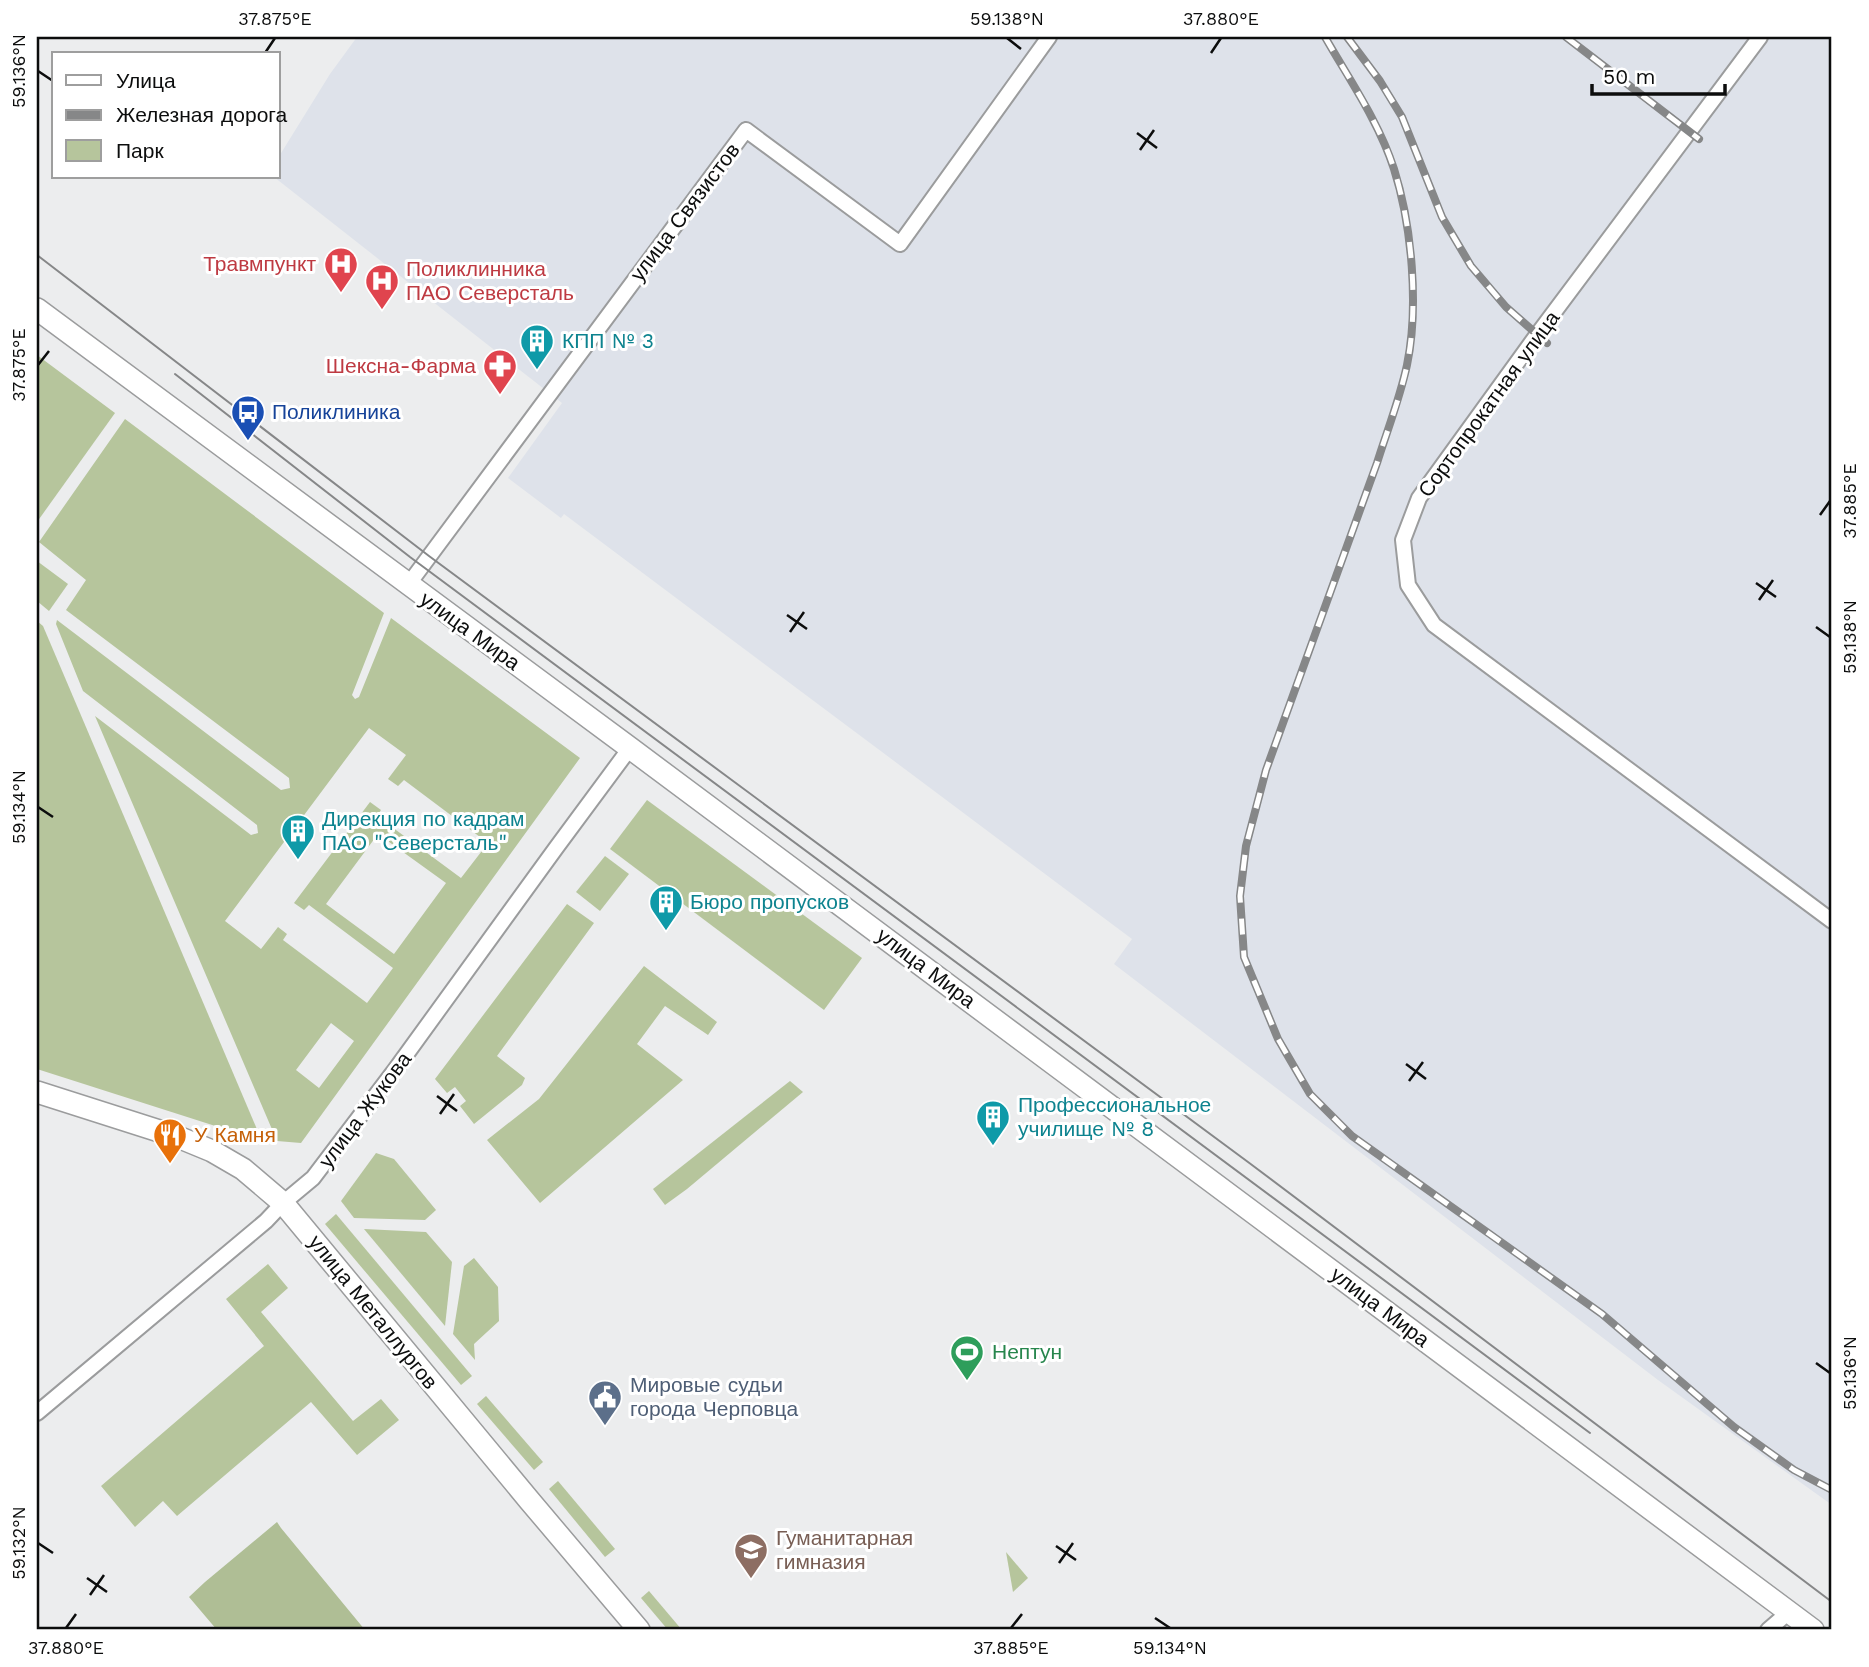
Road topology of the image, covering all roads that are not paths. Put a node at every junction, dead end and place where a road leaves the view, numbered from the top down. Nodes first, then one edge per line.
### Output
1 (1049, 37) edge
2 (1760, 37) edge
3 (37, 309) edge
4 (408, 585) junction
5 (630, 748) junction
6 (1832, 921) edge
7 (37, 1093) edge
8 (283, 1203) junction
9 (37, 1413) edge
10 (1789, 1612) junction
11 (639, 1630) edge
12 (1768, 1630) edge
13 (1813, 1630) edge

1 - 4 street, улица Связистов
2 - 6 street, Сортопрокатная улица
3 - 4 main road, улица Мира
4 - 5 main road, улица Мира
5 - 8 street, улица Жукова
5 - 10 main road, улица Мира
7 - 8 main road, улица Металлургов
8 - 9 street, улица Жукова
8 - 11 main road, улица Металлургов
10 - 12 street
10 - 13 main road, улица Мира

